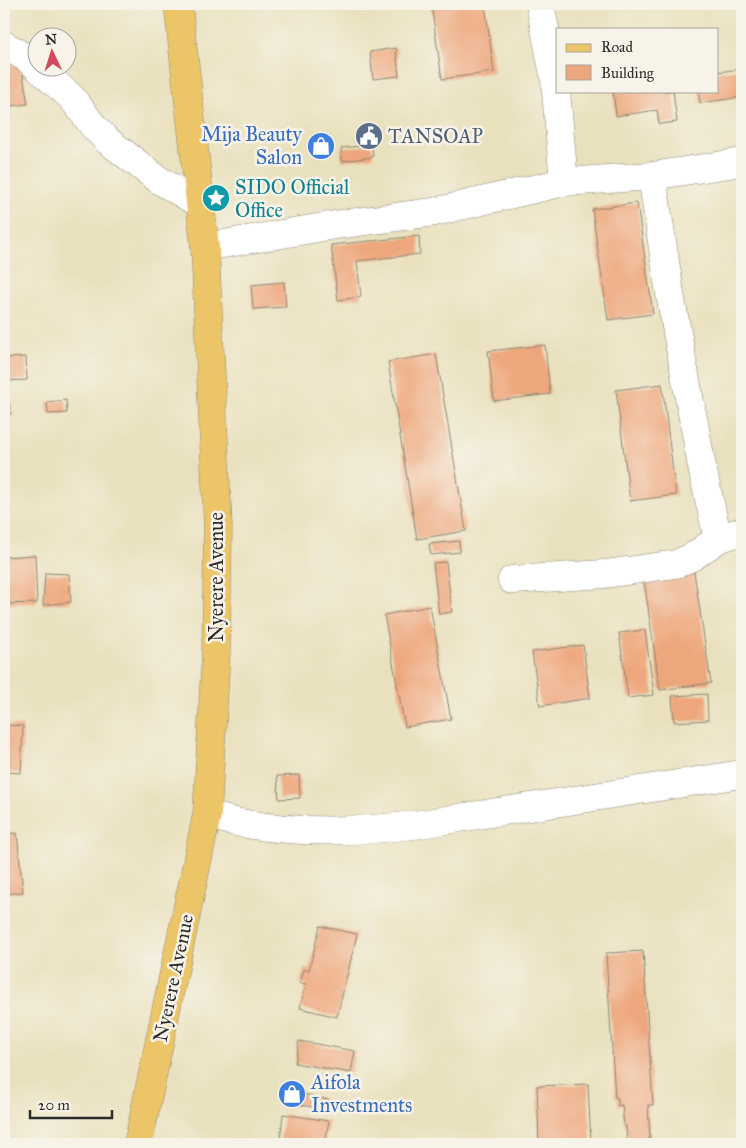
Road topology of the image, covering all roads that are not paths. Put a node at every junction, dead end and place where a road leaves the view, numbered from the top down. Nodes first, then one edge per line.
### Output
1 (178, 4) edge
2 (540, 4) edge
3 (4, 45) edge
4 (28, 59) edge
5 (50, 78) edge
6 (556, 91) edge
7 (556, 92) edge
8 (742, 162) edge
9 (652, 176) junction
10 (564, 182) junction
11 (200, 204) junction
12 (205, 246) junction
13 (730, 535) edge
14 (512, 580) dead end
15 (742, 774) edge
16 (207, 815) junction
17 (138, 1144) edge

1 - 11 main road, Nyerere Avenue
2 - 6 street
3 - 4 street
5 - 11 street
7 - 10 street
8 - 9 street
9 - 10 street
9 - 13 street
10 - 12 street
11 - 12 main road, Nyerere Avenue
12 - 16 main road, Nyerere Avenue
13 - 14 street
15 - 16 street
16 - 17 main road, Nyerere Avenue

